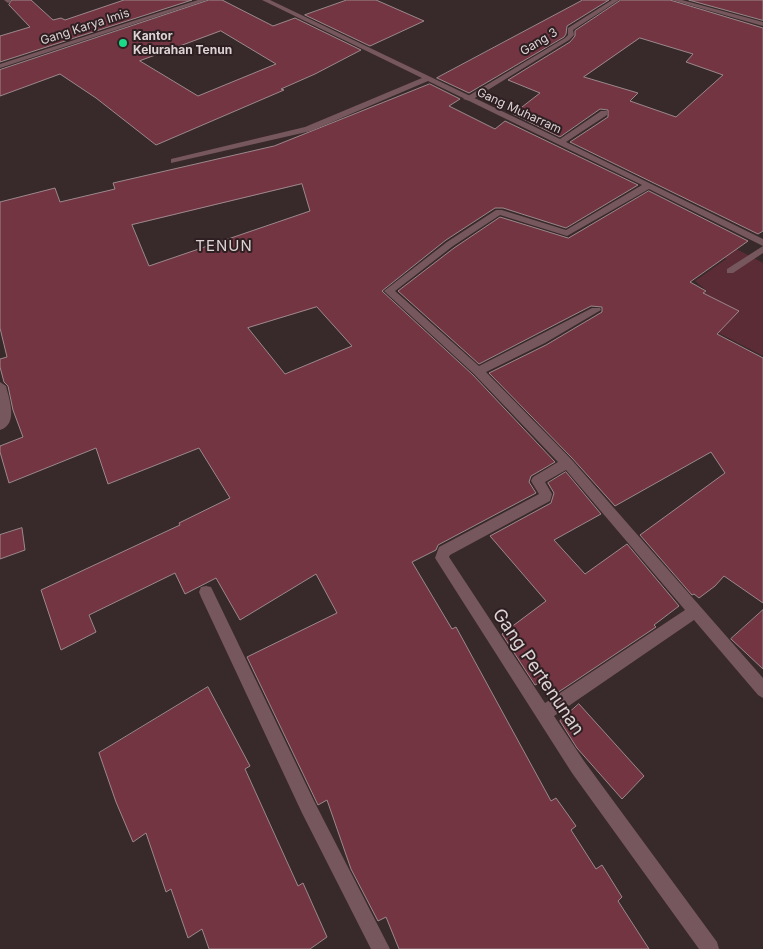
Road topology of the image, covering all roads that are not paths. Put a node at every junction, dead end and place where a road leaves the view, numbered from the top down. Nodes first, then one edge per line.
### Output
1 (204, 0) edge
2 (265, 0) edge
3 (616, 0) edge
4 (676, 0) edge
5 (763, 24) edge
6 (0, 66) edge
7 (427, 79) junction
8 (467, 99) junction
9 (604, 113) dead end
10 (559, 142) junction
11 (174, 161) dead end
12 (649, 185) junction
13 (763, 243) edge
14 (763, 249) edge
15 (730, 271) dead end
16 (596, 310) dead end
17 (478, 371) junction
18 (0, 386) edge
19 (0, 425) edge
20 (567, 462) junction
21 (206, 592) dead end
22 (695, 611) junction
23 (763, 690) edge
24 (543, 714) junction
25 (381, 949) edge
26 (710, 949) edge

1 - 6 street, Gang Karya Imis
2 - 7 street, Gang Muharram
3 - 8 street, Gang 3
4 - 5 street
7 - 8 street, Gang Muharram
7 - 11 street
8 - 10 street, Gang Muharram
9 - 10 street
10 - 12 street, Gang Muharram
12 - 13 street, Gang Muharram
12 - 17 street
14 - 15 street
16 - 17 street
17 - 20 street
18 - 19 street
20 - 22 street
20 - 24 street, Gang Pertenunan
21 - 25 street
22 - 23 street
22 - 24 street
24 - 26 street, Gang Pertenunan

